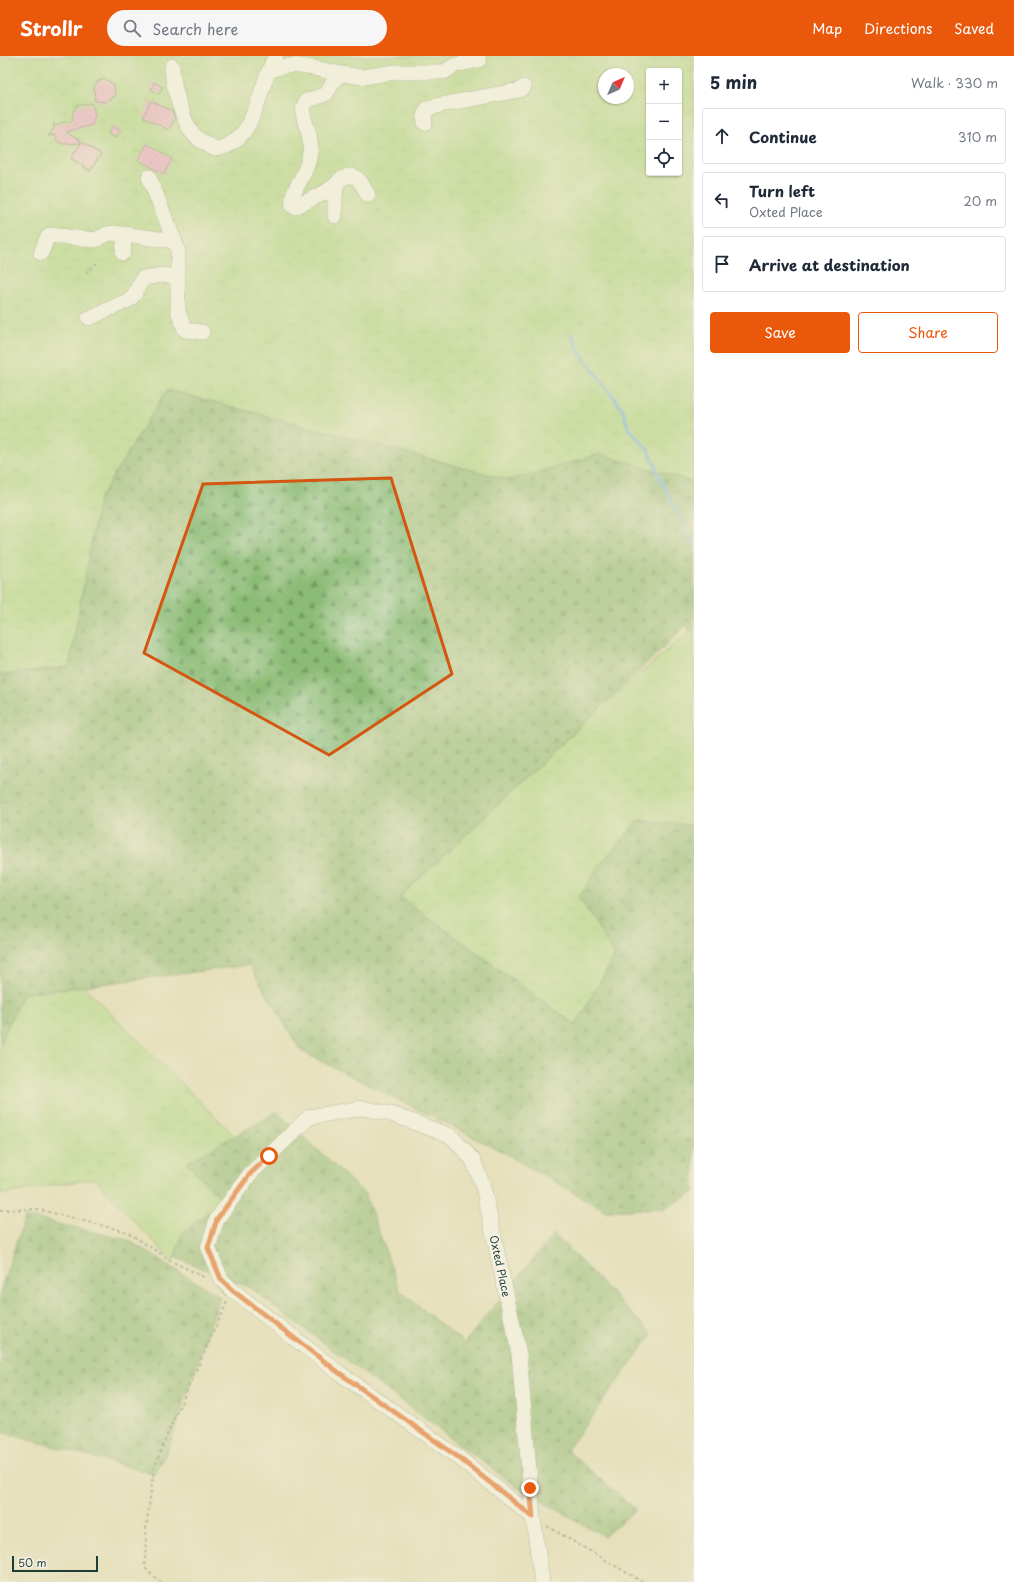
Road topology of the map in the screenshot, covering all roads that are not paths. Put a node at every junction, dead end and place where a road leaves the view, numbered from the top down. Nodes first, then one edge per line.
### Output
1 (276, 56) edge
2 (479, 60) dead end
3 (172, 66) dead end
4 (270, 71) junction
5 (340, 74) junction
6 (524, 87) dead end
7 (425, 123) dead end
8 (148, 177) dead end
9 (338, 183) junction
10 (368, 194) dead end
11 (334, 216) dead end
12 (125, 236) junction
13 (175, 241) junction
14 (41, 253) dead end
15 (123, 253) dead end
16 (178, 277) junction
17 (90, 318) dead end
18 (202, 332) dead end
19 (533, 1517) junction
20 (542, 1582) edge

1 - 4 street
2 - 5 street
3 - 4 street
4 - 5 street
5 - 9 street
6 - 7 street
8 - 13 street
9 - 10 street
9 - 11 street
12 - 13 street
12 - 14 street
12 - 15 street
13 - 16 street
16 - 17 street
16 - 18 street
19 - 19 street, Oxted Place
19 - 20 street, Oxted Place

